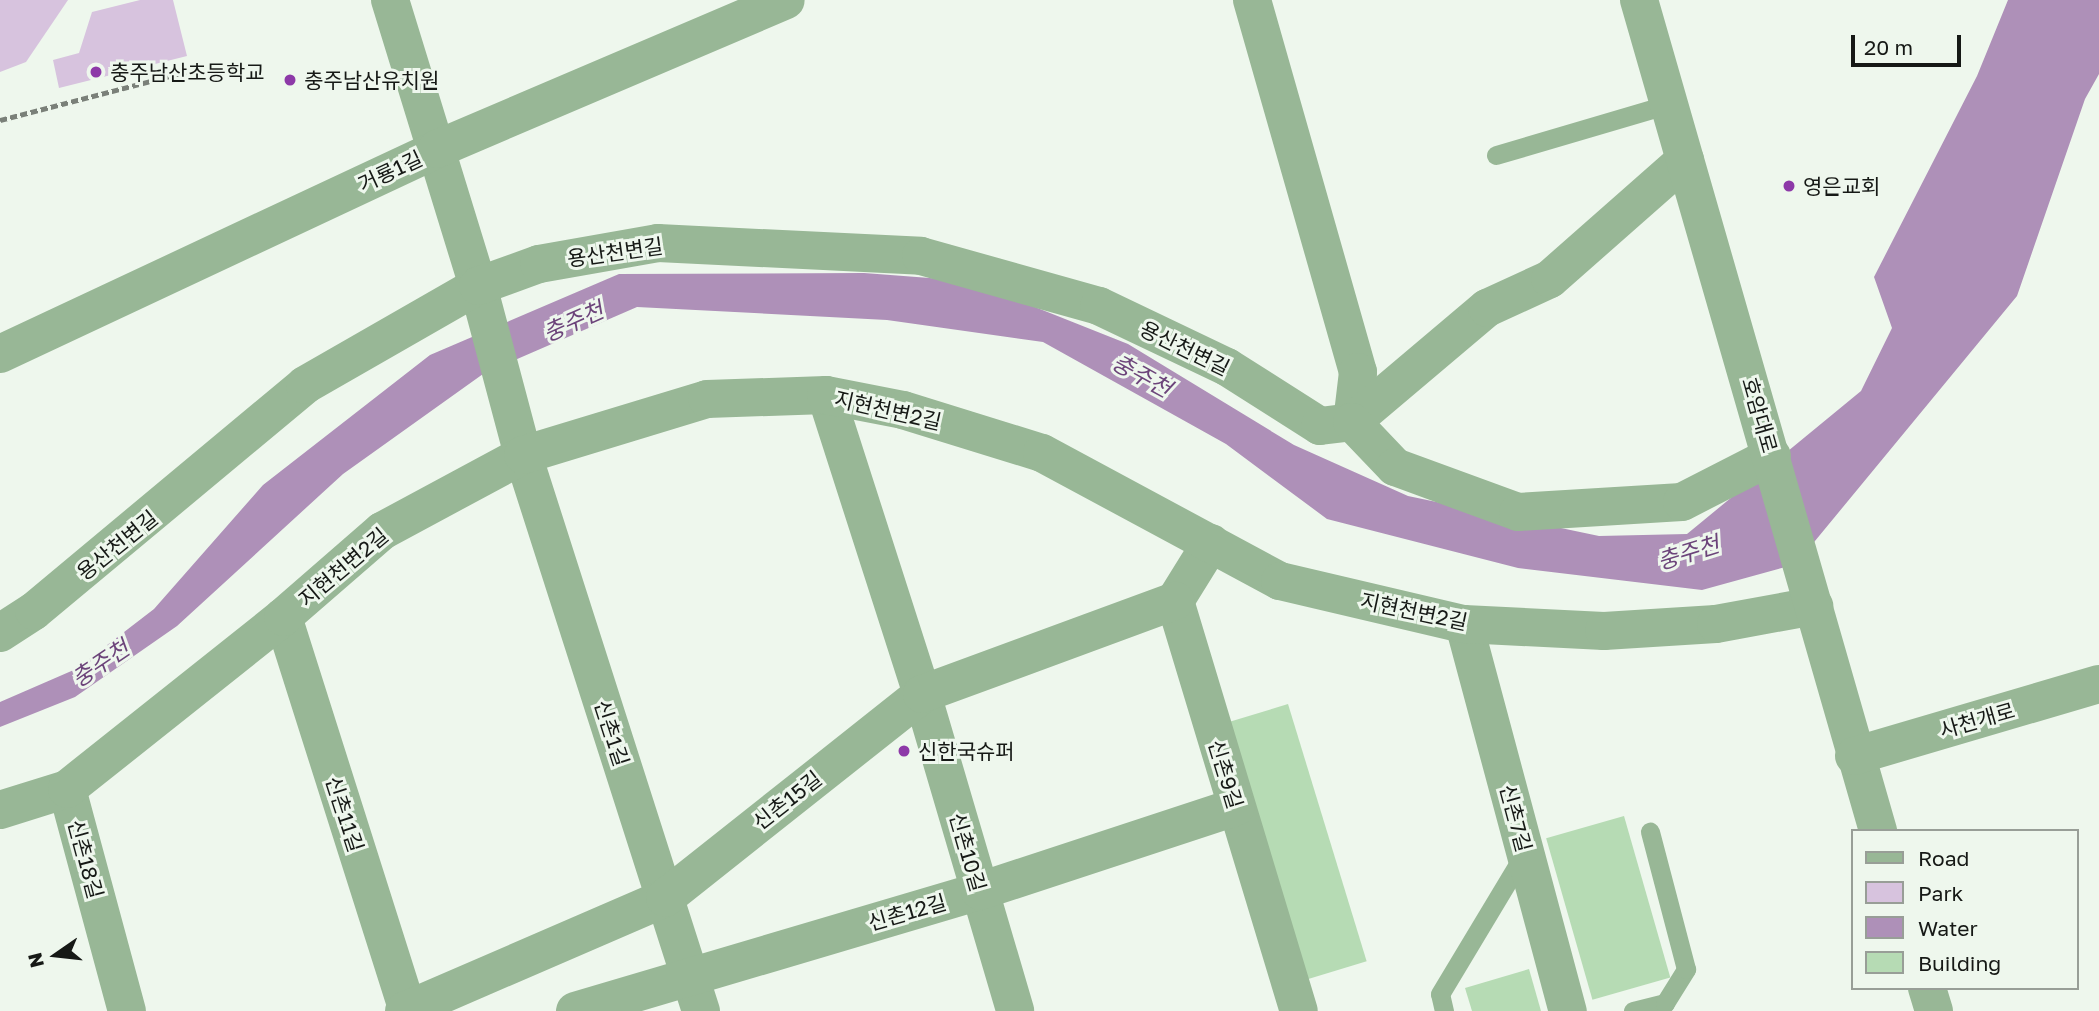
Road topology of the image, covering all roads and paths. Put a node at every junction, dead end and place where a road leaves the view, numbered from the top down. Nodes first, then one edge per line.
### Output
1 (390, 0) edge
2 (786, 0) edge
3 (1252, 0) edge
4 (1639, 0) edge
5 (212, 65) dead end
6 (1669, 104) junction
7 (0, 120) edge
8 (437, 149) junction
9 (1496, 155) dead end
10 (1685, 160) junction
11 (478, 286) junction
12 (0, 354) edge
13 (826, 395) junction
14 (1352, 422) junction
15 (523, 456) junction
16 (1772, 456) junction
17 (1211, 543) junction
18 (1175, 601) junction
19 (1814, 607) junction
20 (283, 617) junction
21 (1464, 624) junction
22 (0, 632) edge
23 (2099, 684) edge
24 (922, 694) junction
25 (1854, 756) junction
26 (67, 789) junction
27 (1236, 807) junction
28 (0, 810) edge
29 (1877, 829) edge
30 (1650, 832) dead end
31 (1525, 851) junction
32 (980, 891) junction
33 (665, 898) junction
34 (1928, 990) edge
35 (696, 993) edge
36 (406, 1010) edge
37 (127, 1011) edge
38 (575, 1011) edge
39 (1015, 1011) edge
40 (1299, 1011) edge
41 (1444, 1011) edge
42 (1568, 1011) edge
43 (1633, 1011) edge
44 (1934, 1011) edge

1 - 8 street, 신촌1길
2 - 8 street, 거룡1길
3 - 14 street
4 - 6 street, 호암대로
5 - 7 path
6 - 9 lane
6 - 10 street, 호암대로
8 - 11 street, 신촌1길
8 - 12 street, 거룡1길
10 - 14 street
10 - 16 street, 호암대로
11 - 14 street, 용산천변길
11 - 15 street, 신촌1길
11 - 22 street, 용산천변길
13 - 15 street, 지현천변2길
13 - 17 street, 지현천변2길
13 - 24 street, 신촌10길
14 - 16 street
15 - 20 street, 지현천변2길
15 - 33 street, 신촌1길
16 - 19 street, 호암대로
17 - 18 street
17 - 21 street, 지현천변2길
18 - 24 street, 신촌15길
18 - 27 street, 신촌9길
19 - 21 street, 지현천변2길
19 - 25 street, 호암대로
20 - 26 street, 지현천변2길
20 - 36 street, 신촌11길
21 - 31 street, 신촌7길
23 - 25 street, 사천개로
24 - 32 street, 신촌10길
24 - 33 street, 신촌15길
25 - 29 street, 호암대로
26 - 28 street, 지현천변2길
26 - 37 street, 신촌18길
27 - 32 street, 신촌12길
27 - 40 street, 신촌9길
30 - 43 lane
31 - 41 lane
31 - 42 street, 신촌7길
32 - 35 street, 신촌12길
32 - 39 street, 신촌10길
33 - 35 street, 신촌1길
33 - 36 street, 신촌15길
34 - 44 street
35 - 38 street, 신촌12길

